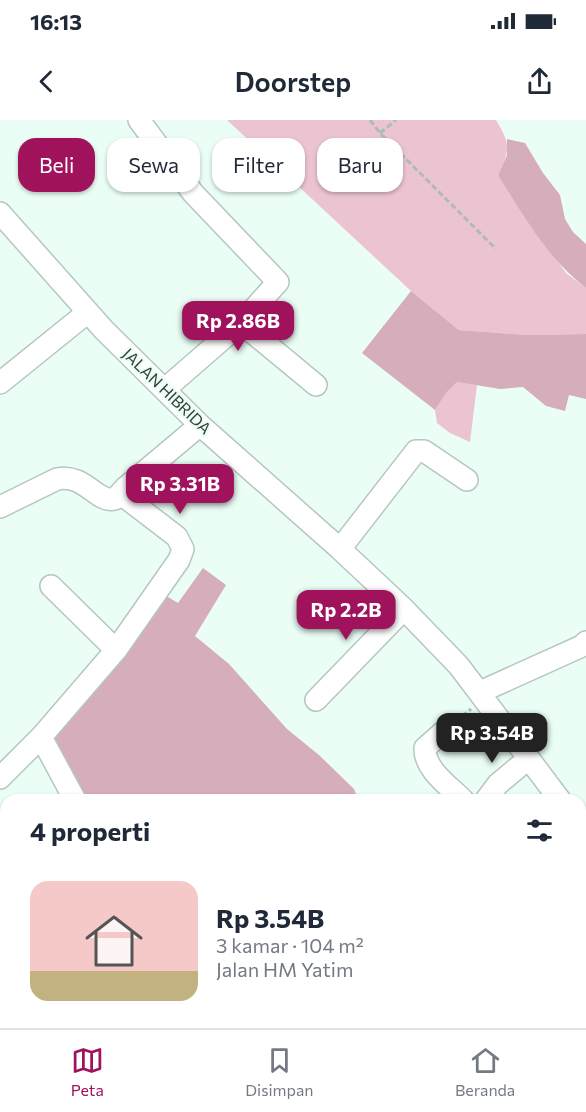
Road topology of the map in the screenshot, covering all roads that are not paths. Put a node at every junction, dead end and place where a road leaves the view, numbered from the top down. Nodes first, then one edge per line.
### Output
1 (139, 120) edge
2 (0, 213) edge
3 (88, 312) junction
4 (241, 323) junction
5 (0, 383) edge
6 (316, 385) dead end
7 (165, 389) junction
8 (200, 425) junction
9 (467, 480) dead end
10 (121, 494) junction
11 (0, 507) edge
12 (340, 549) junction
13 (51, 585) dead end
14 (404, 609) junction
15 (586, 642) edge
16 (116, 650) junction
17 (482, 695) junction
18 (316, 700) dead end
19 (442, 733) road end
20 (41, 737) junction
21 (528, 759) junction
22 (0, 778) edge
23 (72, 794) edge
24 (457, 794) edge
25 (490, 794) edge
26 (555, 794) edge

1 - 4 street
2 - 3 street, JALAN HIBRIDA
3 - 5 street
3 - 7 street, JALAN HIBRIDA
4 - 6 street
4 - 7 street
7 - 8 street, JALAN HIBRIDA
8 - 10 street
8 - 12 street, JALAN HIBRIDA
9 - 12 street
10 - 11 street
10 - 16 street
12 - 14 street, JALAN HIBRIDA
13 - 16 street
14 - 17 street, JALAN HIBRIDA
14 - 18 street
15 - 17 street
16 - 20 street
17 - 21 street, JALAN HIBRIDA
19 - 24 street
20 - 22 street
20 - 23 street
21 - 25 street
21 - 26 street, JALAN HIBRIDA

